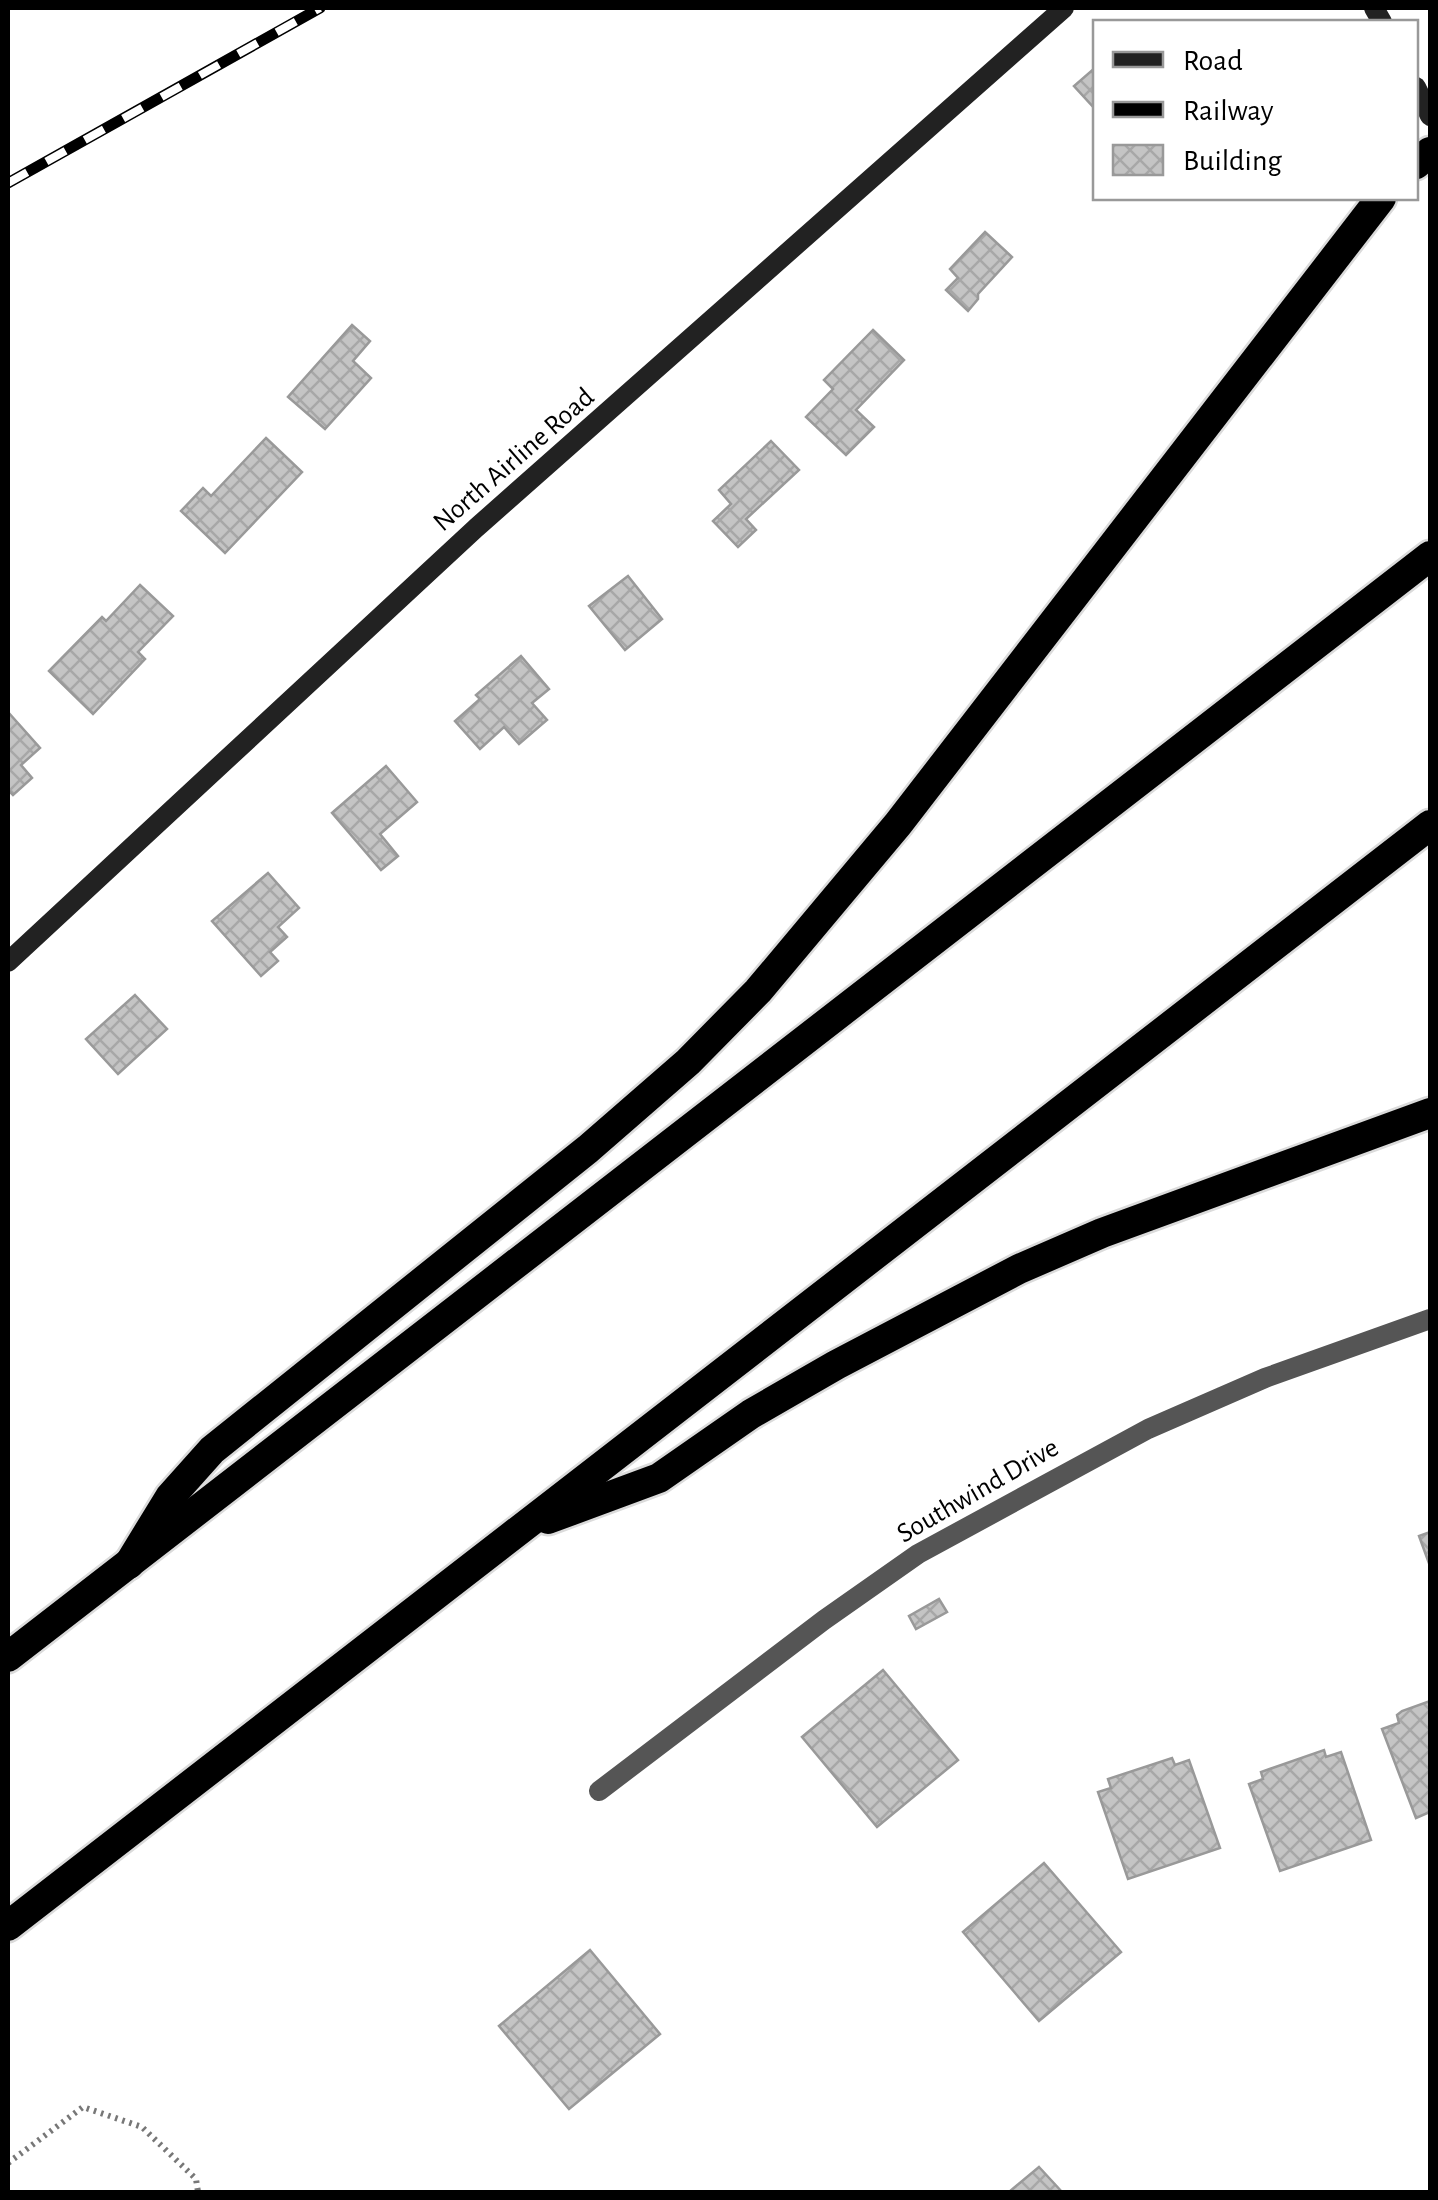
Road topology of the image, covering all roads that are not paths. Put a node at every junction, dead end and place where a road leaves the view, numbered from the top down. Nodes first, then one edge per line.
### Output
1 (1064, 8) edge
2 (1418, 91) edge
3 (1430, 116) edge
4 (1379, 200) edge
5 (1430, 556) edge
6 (1430, 826) edge
7 (8, 962) edge
8 (1430, 1113) edge
9 (1430, 1319) edge
10 (522, 1528) junction
11 (128, 1564) junction
12 (8, 1657) edge
13 (599, 1792) dead end
14 (8, 1926) edge

1 - 7 main road, North Airline Road
2 - 3 main road
4 - 11 highway
5 - 11 highway
6 - 10 highway
8 - 10 highway
9 - 13 street, Southwind Drive
10 - 14 highway
11 - 12 highway

